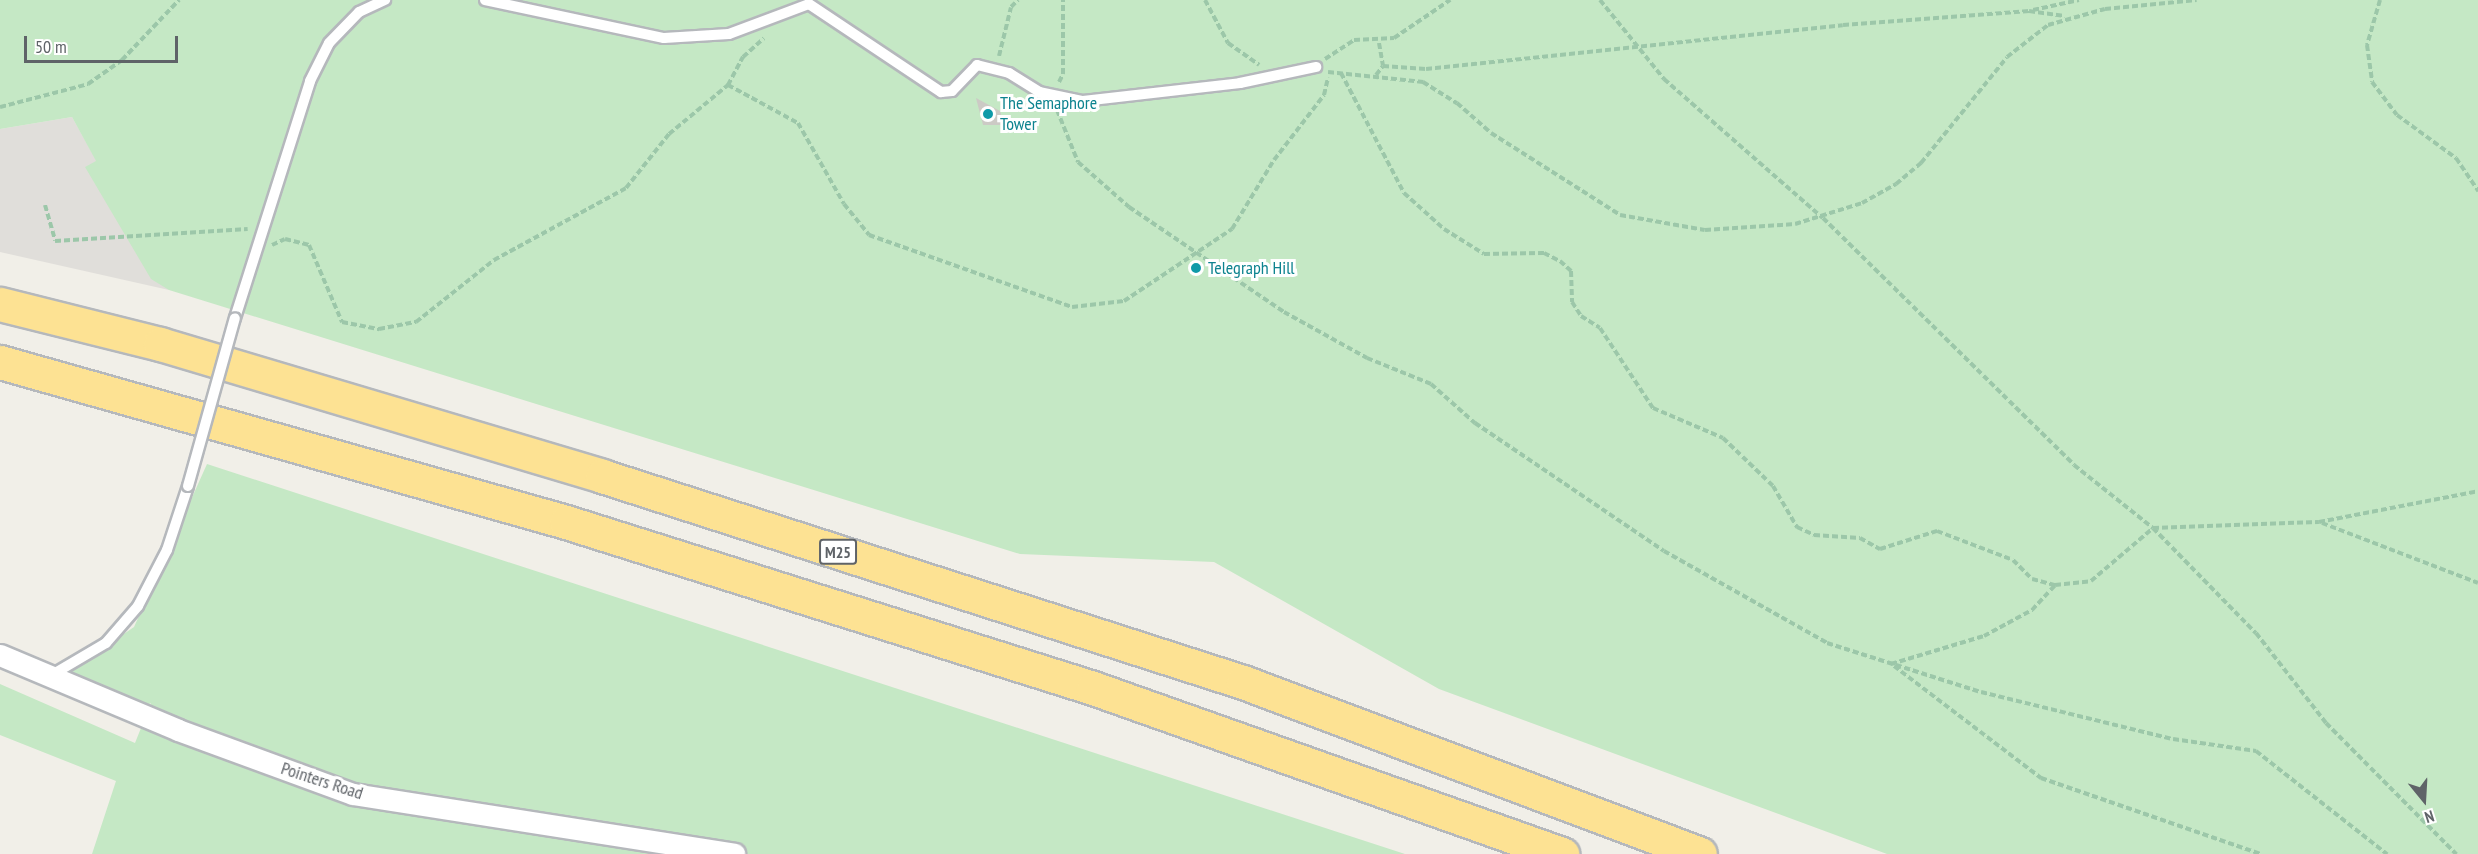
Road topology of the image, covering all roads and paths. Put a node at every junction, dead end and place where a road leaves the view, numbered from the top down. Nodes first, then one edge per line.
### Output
1 (179, 0) edge
2 (385, 0) edge
3 (485, 0) edge
4 (1018, 0) edge
5 (1062, 0) edge
6 (1205, 0) edge
7 (1450, 0) edge
8 (1600, 0) edge
9 (2079, 0) edge
10 (2197, 0) edge
11 (2380, 0) edge
12 (2029, 11) junction
13 (2065, 16) junction
14 (774, 30) dead end
15 (1379, 42) junction
16 (1639, 43) junction
17 (1383, 66) junction
18 (1316, 67) junction
19 (996, 68) junction
20 (1328, 73) junction
21 (1341, 73) junction
22 (1376, 75) junction
23 (1274, 76) junction
24 (728, 85) junction
25 (1050, 95) junction
26 (0, 107) edge
27 (2478, 191) edge
28 (45, 205) dead end
29 (1823, 218) junction
30 (263, 229) junction
31 (259, 251) junction
32 (1200, 252) junction
33 (0, 304) edge
34 (0, 362) edge
35 (2478, 491) edge
36 (2319, 522) junction
37 (2153, 528) junction
38 (2478, 583) edge
39 (2055, 585) junction
40 (0, 655) edge
41 (1891, 664) junction
42 (47, 677) junction
43 (734, 854) edge
44 (1563, 854) edge
45 (1700, 854) edge
46 (2261, 854) edge
47 (2387, 854) edge
48 (2456, 854) edge

1 - 26 path
2 - 30 lane
3 - 19 lane
4 - 19 path
5 - 25 path
6 - 23 path
7 - 15 path
8 - 16 path
9 - 12 path
10 - 13 path
11 - 27 path
12 - 13 path
12 - 16 path
13 - 29 path
14 - 24 path
15 - 17 path
15 - 18 path
16 - 17 path
16 - 29 path
17 - 22 path
18 - 20 path
18 - 23 lane
19 - 25 lane
20 - 21 path
20 - 32 path
21 - 22 path
21 - 39 path
22 - 29 path
23 - 25 lane
24 - 31 path
24 - 32 path
25 - 32 path
28 - 30 path
29 - 37 path
30 - 31 lane
31 - 42 lane, bridge
32 - 41 path
33 - 45 highway, M25
34 - 44 highway
35 - 36 path
36 - 37 path
36 - 38 path
37 - 39 path
37 - 48 path
39 - 41 path
40 - 42 street, Pointers Road
41 - 46 path
41 - 47 path
42 - 43 street, Pointers Road

